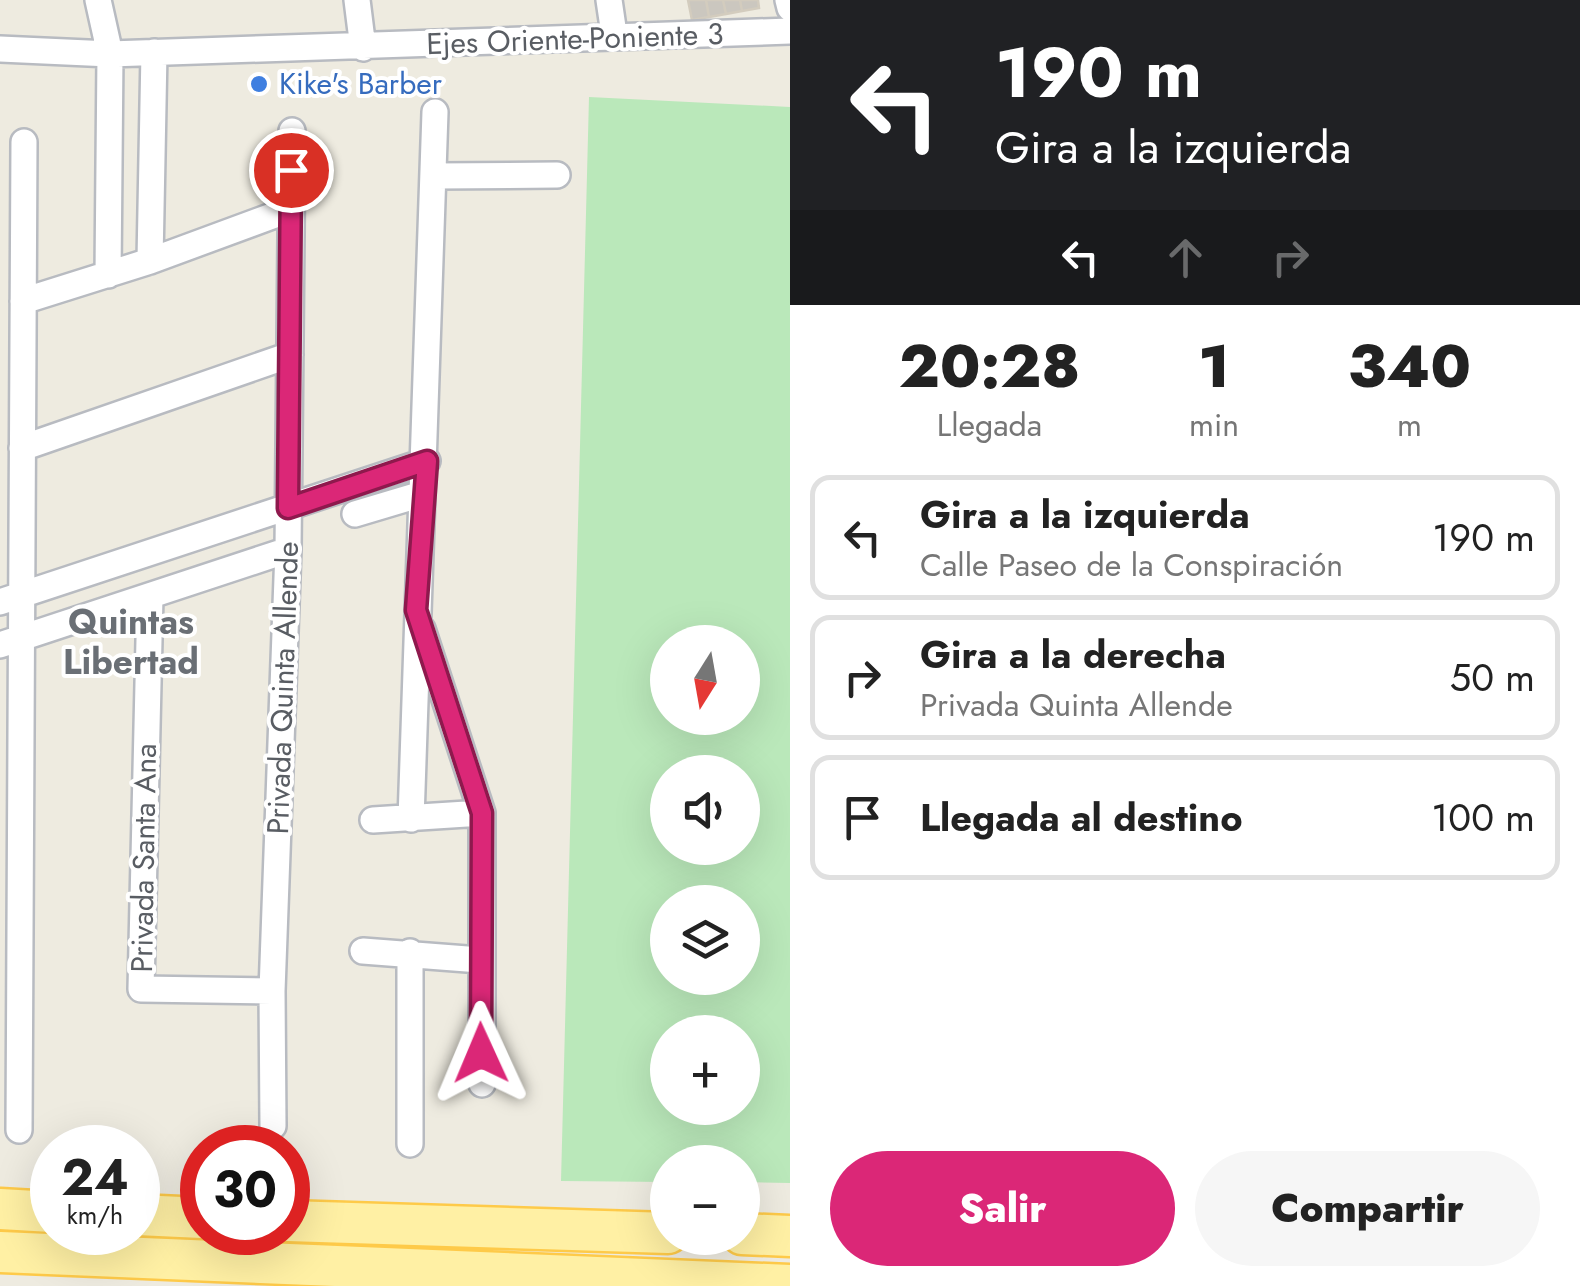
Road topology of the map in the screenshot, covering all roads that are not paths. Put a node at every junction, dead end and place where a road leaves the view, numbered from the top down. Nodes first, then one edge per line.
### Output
1 (98, 0) edge
2 (358, 0) edge
3 (609, 0) edge
4 (788, 0) edge
5 (790, 8) edge
6 (790, 31) edge
7 (614, 34) junction
8 (364, 48) junction
9 (0, 49) edge
10 (154, 52) junction
11 (110, 54) junction
12 (435, 112) dead end
13 (292, 131) dead end
14 (24, 142) dead end
15 (557, 175) dead end
16 (436, 176) junction
17 (291, 209) junction
18 (150, 261) junction
19 (108, 275) junction
20 (23, 301) junction
21 (290, 355) junction
22 (22, 448) junction
23 (427, 461) junction
24 (422, 494) junction
25 (288, 508) junction
26 (354, 514) dead end
27 (288, 550) junction
28 (150, 596) junction
29 (10, 599) edge
30 (416, 610) junction
31 (10, 642) edge
32 (482, 813) junction
33 (373, 820) dead end
34 (411, 820) junction
35 (363, 952) dead end
36 (410, 952) junction
37 (480, 960) junction
38 (272, 991) junction
39 (482, 1084) dead end
40 (273, 1125) edge
41 (18, 1130) dead end
42 (410, 1144) dead end
43 (0, 1210) edge
44 (30, 1211) edge
45 (310, 1222) edge
46 (650, 1232) edge
47 (760, 1235) edge
48 (790, 1236) edge
49 (0, 1252) edge
50 (790, 1285) edge

1 - 11 street
2 - 8 street
3 - 7 street
4 - 5 street
6 - 7 street, Ejes Oriente-Poniente 3
7 - 8 street, Ejes Oriente-Poniente 3
8 - 10 street, Ejes Oriente-Poniente 3
9 - 11 street, Ejes Oriente-Poniente 3
10 - 11 street, Ejes Oriente-Poniente 3
10 - 18 street
11 - 19 street
12 - 16 street
13 - 17 street, Privada Quinta Allende
14 - 20 street
15 - 16 street
16 - 23 street
17 - 18 street
17 - 21 street, Privada Quinta Allende
18 - 19 street
19 - 20 street
20 - 22 street
21 - 22 street
21 - 25 street, Privada Quinta Allende
22 - 29 street
23 - 24 street
23 - 25 street
24 - 26 street
24 - 30 street
25 - 27 street, Privada Quinta Allende
25 - 29 street
27 - 28 street
27 - 38 street, Privada Quinta Allende
28 - 31 street
28 - 38 street, Privada Santa Ana
29 - 31 street
30 - 32 street
30 - 34 street
31 - 41 street
32 - 34 street
32 - 37 street
33 - 34 street
35 - 36 street
36 - 37 street
36 - 42 street
37 - 39 street
38 - 40 street, Privada Quinta Allende
43 - 44 main road
45 - 46 main road
47 - 48 main road
49 - 50 main road

